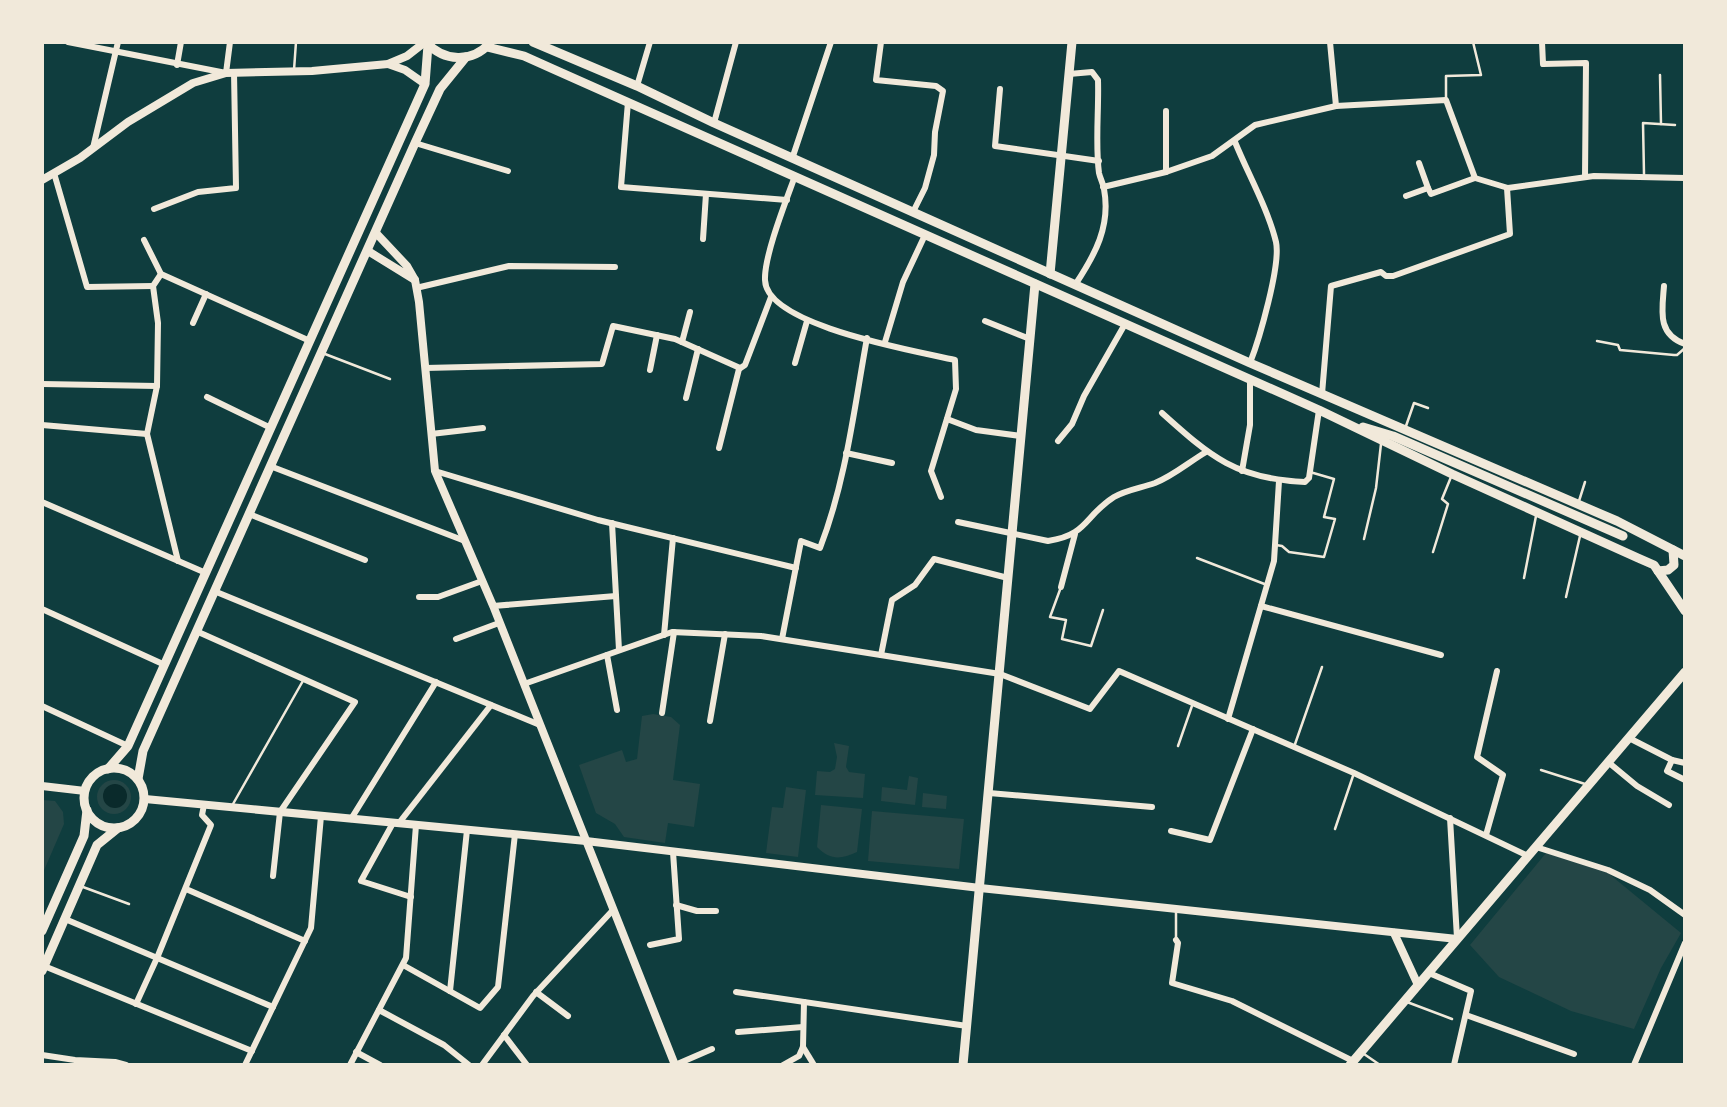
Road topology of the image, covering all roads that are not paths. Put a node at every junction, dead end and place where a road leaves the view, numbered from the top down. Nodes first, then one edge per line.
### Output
1 (68, 42) edge
2 (118, 42) edge
3 (181, 42) edge
4 (230, 42) edge
5 (296, 42) edge
6 (533, 42) edge
7 (650, 42) edge
8 (736, 42) edge
9 (831, 42) edge
10 (881, 42) edge
11 (1072, 42) edge
12 (1330, 42) edge
13 (1473, 42) edge
14 (1542, 42) edge
15 (426, 43) edge
16 (489, 44) edge
17 (116, 53) junction
18 (466, 57) junction
19 (387, 64) junction
20 (177, 65) junction
21 (293, 71) junction
22 (230, 73) junction
23 (1069, 74) junction
24 (1660, 75) dead end
25 (425, 84) junction
26 (637, 86) junction
27 (1000, 89) dead end
28 (1447, 100) junction
29 (628, 102) junction
30 (1336, 106) junction
31 (1166, 111) dead end
32 (714, 123) junction
33 (1661, 124) junction
34 (1675, 125) dead end
35 (1234, 142) junction
36 (415, 144) junction
37 (93, 148) junction
38 (793, 156) junction
39 (1061, 156) junction
40 (1099, 161) junction
41 (1419, 163) dead end
42 (509, 171) dead end
43 (1166, 172) junction
44 (54, 173) junction
45 (794, 176) junction
46 (1585, 177) junction
47 (1475, 178) junction
48 (1644, 178) junction
49 (1685, 178) edge
50 (42, 180) edge
51 (1103, 187) junction
52 (1428, 187) junction
53 (1507, 188) junction
54 (706, 194) junction
55 (1406, 196) dead end
56 (787, 200) junction
57 (154, 209) dead end
58 (913, 212) junction
59 (376, 233) junction
60 (925, 235) junction
61 (703, 239) dead end
62 (144, 240) dead end
63 (368, 251) junction
64 (615, 267) dead end
65 (160, 274) junction
66 (1050, 274) junction
67 (415, 284) junction
68 (1035, 284) junction
69 (1075, 285) junction
70 (153, 286) junction
71 (1664, 286) dead end
72 (206, 294) junction
73 (771, 297) junction
74 (690, 313) dead end
75 (807, 321) junction
76 (985, 321) dead end
77 (193, 323) dead end
78 (1125, 324) junction
79 (657, 335) junction
80 (867, 338) junction
81 (1030, 339) junction
82 (310, 341) junction
83 (1597, 341) dead end
84 (682, 342) junction
85 (885, 342) junction
86 (1685, 346) edge
87 (698, 349) junction
88 (322, 353) junction
89 (795, 363) dead end
90 (1250, 363) junction
91 (425, 368) junction
92 (740, 368) junction
93 (650, 370) dead end
94 (390, 379) dead end
95 (1250, 379) junction
96 (42, 384) edge
97 (157, 386) junction
98 (1321, 394) junction
99 (207, 397) dead end
100 (686, 398) dead end
101 (1340, 402) junction
102 (1428, 408) dead end
103 (1319, 410) junction
104 (1161, 413) dead end
105 (1331, 416) junction
106 (947, 419) junction
107 (42, 425) edge
108 (271, 428) junction
109 (483, 428) dead end
110 (1404, 429) junction
111 (147, 434) junction
112 (431, 434) junction
113 (1021, 436) junction
114 (1393, 436) junction
115 (1058, 441) dead end
116 (1382, 441) junction
117 (719, 448) dead end
118 (1206, 452) junction
119 (846, 453) junction
120 (892, 463) dead end
121 (270, 466) junction
122 (435, 471) junction
123 (1242, 471) junction
124 (1310, 472) junction
125 (1452, 474) junction
126 (1279, 481) junction
127 (1585, 482) dead end
128 (941, 497) dead end
129 (42, 502) edge
130 (1578, 504) junction
131 (1537, 513) junction
132 (249, 514) junction
133 (958, 522) dead end
134 (611, 523) junction
135 (1581, 532) junction
136 (1012, 534) junction
137 (1074, 534) junction
138 (1623, 536) dead end
139 (673, 538) junction
140 (1364, 539) dead end
141 (465, 541) junction
142 (1275, 545) junction
143 (1673, 550) junction
144 (1433, 552) dead end
145 (1685, 556) edge
146 (1197, 558) dead end
147 (365, 559) dead end
148 (178, 561) junction
149 (796, 568) junction
150 (1658, 572) junction
151 (206, 573) junction
152 (1008, 578) junction
153 (1524, 578) dead end
154 (482, 581) junction
155 (1267, 585) junction
156 (1061, 587) joint
157 (214, 591) junction
158 (616, 596) junction
159 (419, 597) dead end
160 (1566, 597) dead end
161 (493, 606) junction
162 (1261, 606) junction
163 (42, 609) edge
164 (1103, 610) dead end
165 (1685, 611) edge
166 (499, 623) junction
167 (196, 631) junction
168 (674, 632) junction
169 (664, 635) junction
170 (725, 635) junction
171 (456, 639) dead end
172 (782, 639) junction
173 (619, 650) junction
174 (607, 654) junction
175 (881, 655) junction
176 (1441, 655) dead end
177 (165, 665) junction
178 (1322, 667) dead end
179 (1497, 671) dead end
180 (1685, 672) edge
181 (1000, 674) junction
182 (304, 679) junction
183 (436, 682) junction
184 (523, 684) junction
185 (1193, 703) junction
186 (492, 705) junction
187 (42, 706) edge
188 (617, 710) dead end
189 (662, 713) dead end
190 (1228, 719) junction
191 (709, 721) dead end
192 (540, 726) junction
193 (1252, 729) junction
194 (1629, 738) junction
195 (128, 746) junction
196 (1178, 746) dead end
197 (1294, 747) junction
198 (1672, 760) junction
199 (1608, 762) junction
200 (1685, 763) edge
201 (108, 769) junction
202 (1541, 770) dead end
203 (1354, 773) junction
204 (138, 779) junction
205 (1685, 780) edge
206 (1588, 785) junction
207 (42, 786) edge
208 (85, 792) junction
209 (989, 793) junction
210 (145, 799) junction
211 (204, 805) junction
212 (1669, 805) dead end
213 (231, 807) junction
214 (1152, 807) dead end
215 (86, 810) junction
216 (280, 812) junction
217 (321, 816) junction
218 (351, 818) junction
219 (1450, 818) junction
220 (396, 823) junction
221 (416, 825) junction
222 (118, 828) junction
223 (1335, 829) dead end
224 (467, 830) junction
225 (1171, 831) dead end
226 (515, 834) junction
227 (1486, 835) junction
228 (586, 841) junction
229 (1536, 847) junction
230 (673, 852) junction
231 (1528, 856) junction
232 (273, 876) dead end
233 (79, 885) junction
234 (980, 888) junction
235 (186, 889) junction
236 (411, 897) junction
237 (130, 904) dead end
238 (676, 905) junction
239 (1176, 909) junction
240 (613, 910) junction
241 (716, 911) dead end
242 (1685, 915) edge
243 (65, 919) junction
244 (42, 931) edge
245 (1394, 933) junction
246 (1457, 939) junction
247 (1176, 940) joint
248 (305, 941) junction
249 (1685, 943) edge
250 (650, 945) dead end
251 (157, 958) junction
252 (1682, 959) edge
253 (403, 965) junction
254 (43, 968) edge
255 (1429, 973) junction
256 (1418, 985) junction
257 (450, 991) junction
258 (536, 992) junction
259 (736, 992) dead end
260 (1404, 1001) junction
261 (804, 1002) junction
262 (136, 1004) junction
263 (273, 1007) junction
264 (379, 1010) junction
265 (1466, 1015) junction
266 (568, 1016) dead end
267 (1452, 1019) dead end
268 (967, 1026) junction
269 (803, 1027) junction
270 (738, 1032) dead end
271 (504, 1035) junction
272 (803, 1047) junction
273 (712, 1049) dead end
274 (252, 1051) junction
275 (356, 1052) junction
276 (1361, 1052) junction
277 (1574, 1054) dead end
278 (42, 1055) edge
279 (115, 1063) edge
280 (674, 1063) edge
281 (1352, 1063) edge
282 (126, 1065) edge
283 (245, 1065) edge
284 (350, 1065) edge
285 (380, 1065) edge
286 (469, 1065) edge
287 (482, 1065) edge
288 (527, 1065) edge
289 (664, 1065) edge
290 (783, 1065) edge
291 (814, 1065) edge
292 (963, 1065) edge
293 (1380, 1065) edge
294 (1454, 1065) edge
295 (1634, 1065) edge

1 - 17 street
2 - 17 street
3 - 20 street
4 - 22 street
5 - 21 lane
6 - 26 main road
7 - 26 street
8 - 32 street
9 - 38 street
10 - 58 street
11 - 23 main road
12 - 30 street
13 - 28 lane
14 - 46 street
15 - 18 main road
15 - 19 street
15 - 25 main road
16 - 18 main road
16 - 29 main road
17 - 20 street
17 - 37 street
18 - 36 main road
19 - 21 street
19 - 25 street
20 - 22 street
21 - 22 street
22 - 37 street
22 - 57 street
23 - 39 main road
23 - 40 street
24 - 33 lane
25 - 82 main road
26 - 32 main road
27 - 39 street
28 - 30 street
28 - 47 street
29 - 45 main road
29 - 54 street
30 - 35 street
31 - 43 street
32 - 38 main road
33 - 34 lane
33 - 48 lane
35 - 43 street
35 - 90 street
36 - 42 street
36 - 59 main road
37 - 44 street
38 - 58 main road
39 - 40 street
39 - 66 main road
40 - 51 street
41 - 52 street
43 - 51 street
44 - 50 street
44 - 70 street
45 - 56 street
45 - 60 main road
46 - 48 street
46 - 53 street
47 - 52 street
47 - 53 street
48 - 49 street
51 - 69 street
52 - 55 street
53 - 98 street
54 - 56 street
54 - 61 street
56 - 73 street
58 - 66 main road
59 - 63 main road
59 - 67 street
60 - 68 main road
60 - 85 street
62 - 65 street
63 - 67 street
63 - 88 main road
64 - 67 street
65 - 70 street
65 - 72 street
66 - 68 main road
66 - 69 main road
67 - 91 street
68 - 78 main road
68 - 81 main road
69 - 90 main road
70 - 97 street
71 - 86 street
72 - 77 street
72 - 82 street
73 - 75 street
73 - 92 street
74 - 84 street
75 - 80 street
75 - 89 street
76 - 81 street
78 - 95 main road
78 - 115 street
79 - 84 street
79 - 91 street
79 - 93 street
80 - 85 street
80 - 119 street
81 - 113 main road
82 - 108 main road
83 - 86 lane
84 - 87 street
85 - 106 street
87 - 92 street
87 - 100 street
88 - 94 lane
88 - 121 main road
90 - 98 main road
91 - 112 street
92 - 117 street
95 - 103 main road
95 - 123 street
96 - 97 street
97 - 111 street
98 - 101 main road
99 - 108 street
101 - 110 main road
101 - 114 main road
102 - 110 lane
103 - 105 main road
103 - 124 street
104 - 118 street
105 - 114 main road
105 - 116 main road
106 - 113 street
106 - 128 street
107 - 111 street
108 - 151 main road
109 - 112 street
110 - 130 main road
111 - 148 street
112 - 122 street
113 - 136 main road
114 - 138 main road
116 - 125 main road
116 - 140 lane
118 - 123 street
118 - 137 street
119 - 120 street
119 - 149 street
121 - 132 main road
121 - 141 street
122 - 134 street
122 - 141 street
123 - 126 street
124 - 126 street
124 - 142 lane
125 - 131 main road
125 - 144 lane
126 - 142 street
127 - 130 lane
129 - 148 street
130 - 143 main road
131 - 135 main road
131 - 153 lane
132 - 147 street
132 - 157 main road
133 - 136 street
134 - 139 street
134 - 158 street
135 - 150 main road
135 - 160 lane
136 - 137 street
136 - 152 main road
137 - 156 street
139 - 149 street
139 - 169 street
141 - 154 street
142 - 155 street
143 - 145 main road
143 - 150 main road
146 - 155 lane
148 - 151 street
149 - 172 street
150 - 165 main road
151 - 177 main road
152 - 175 street
152 - 181 main road
154 - 159 street
154 - 161 street
155 - 162 street
156 - 164 lane
157 - 167 main road
157 - 183 street
158 - 161 street
158 - 173 street
161 - 166 street
162 - 176 street
162 - 190 street
163 - 177 street
166 - 171 street
166 - 184 street
167 - 182 street
167 - 204 main road
168 - 169 street
168 - 170 street
168 - 189 street
169 - 173 street
170 - 172 street
170 - 191 street
172 - 175 street
173 - 174 street
174 - 184 street
174 - 188 street
175 - 181 street
177 - 195 main road
178 - 197 lane
179 - 227 street
180 - 194 main road
181 - 185 street
181 - 209 main road
182 - 213 lane
182 - 216 street
183 - 186 street
183 - 218 street
184 - 192 street
185 - 190 street
185 - 196 lane
186 - 192 street
186 - 220 street
187 - 195 street
190 - 193 street
192 - 228 street
193 - 197 street
193 - 225 street
194 - 198 street
194 - 199 main road
195 - 201 main road
197 - 203 street
198 - 200 street
198 - 205 street
199 - 206 main road
199 - 212 street
201 - 204 main road
201 - 208 main road
202 - 206 lane
203 - 219 street
203 - 223 lane
204 - 210 main road
206 - 229 main road
207 - 208 street
208 - 215 main road
209 - 214 street
209 - 234 main road
210 - 211 street
210 - 222 main road
211 - 213 street
211 - 235 street
213 - 216 street
215 - 222 main road
215 - 244 main road
216 - 217 street
216 - 232 street
217 - 218 street
217 - 248 street
218 - 220 street
219 - 227 street
219 - 246 street
220 - 221 street
220 - 236 street
221 - 224 street
221 - 236 street
222 - 233 main road
224 - 226 street
224 - 257 street
226 - 228 street
226 - 257 street
227 - 231 street
228 - 230 street
228 - 240 street
229 - 231 main road
229 - 242 street
230 - 234 street
230 - 238 street
231 - 246 main road
233 - 237 lane
233 - 243 main road
234 - 239 street
234 - 268 main road
235 - 248 street
235 - 251 street
236 - 253 street
238 - 241 street
238 - 250 street
239 - 245 street
239 - 247 lane
240 - 258 street
240 - 280 street
243 - 251 street
243 - 254 main road
245 - 246 street
245 - 256 street
246 - 255 main road
247 - 281 street
248 - 263 street
249 - 252 street
251 - 262 street
251 - 263 street
252 - 295 street
253 - 257 street
253 - 264 street
254 - 262 street
255 - 256 main road
255 - 265 street
256 - 260 main road
258 - 266 street
258 - 271 street
259 - 261 street
260 - 267 lane
260 - 276 main road
261 - 268 street
261 - 269 street
262 - 274 street
263 - 274 street
264 - 275 street
264 - 286 street
265 - 277 street
265 - 294 street
268 - 292 main road
269 - 270 street
269 - 272 street
271 - 287 street
271 - 288 street
272 - 290 street
272 - 291 street
273 - 280 street
274 - 283 street
275 - 284 street
275 - 285 street
276 - 281 main road
276 - 293 lane
278 - 279 street
279 - 282 street
280 - 289 street

